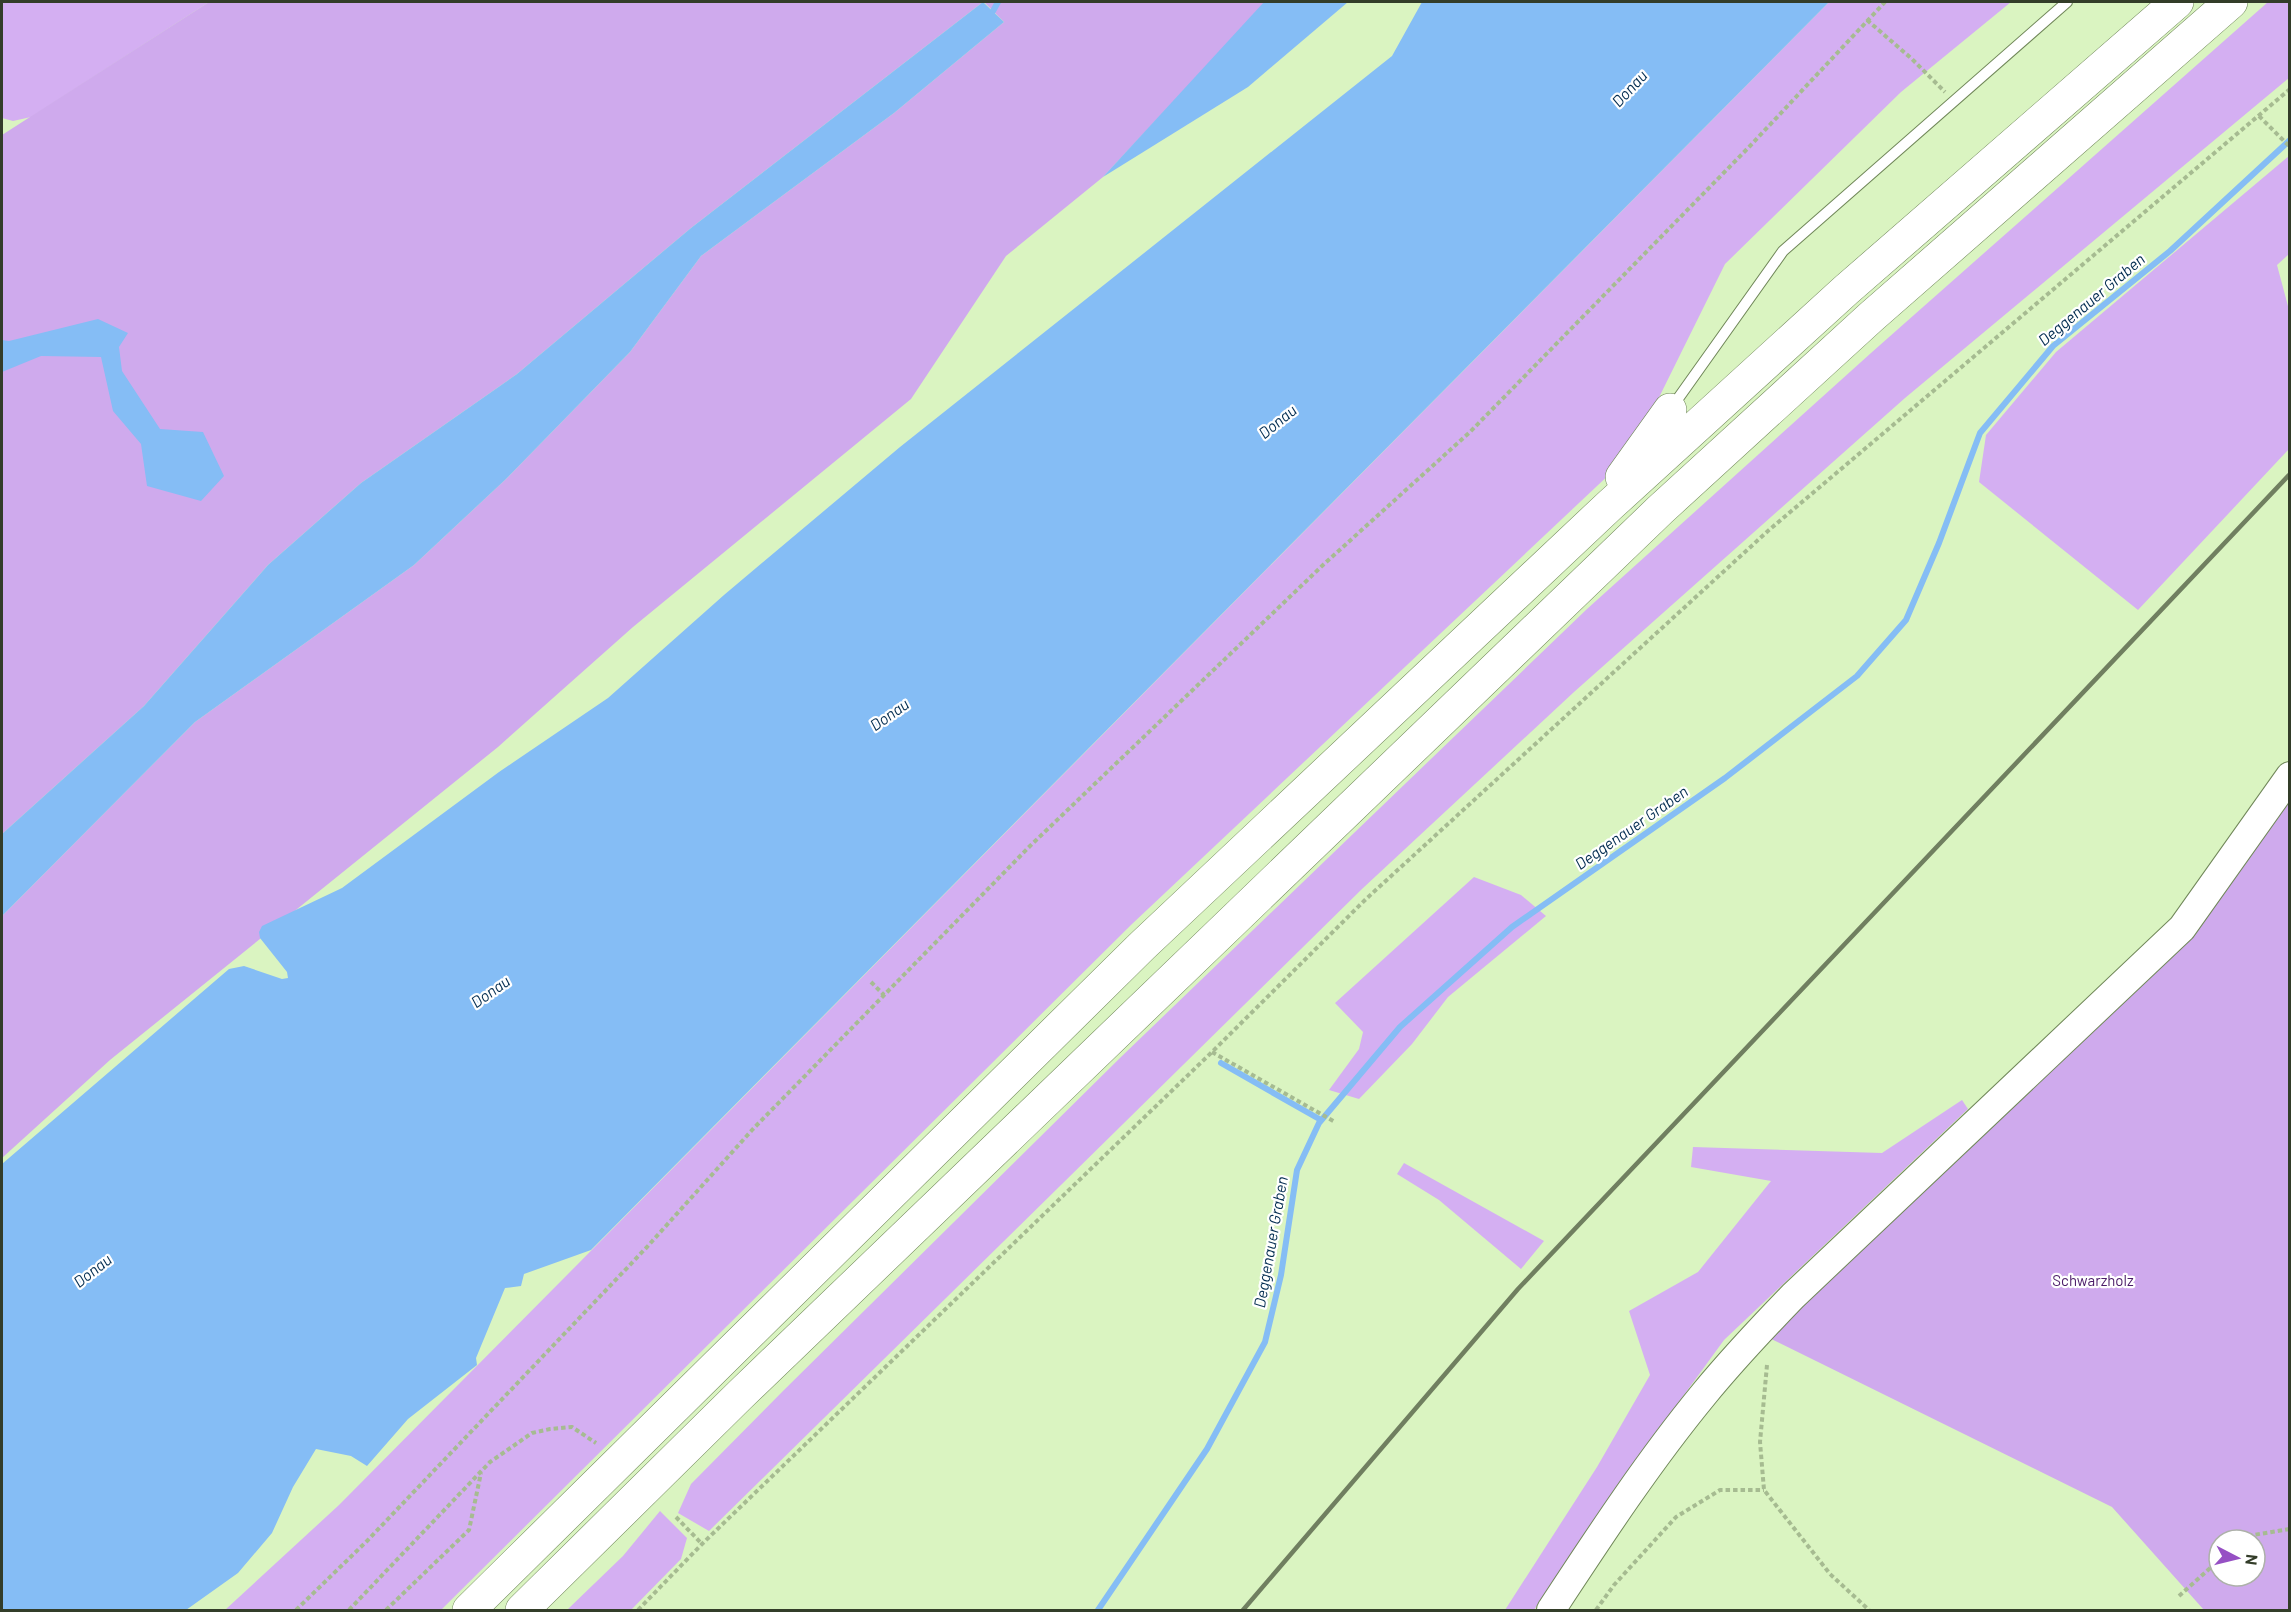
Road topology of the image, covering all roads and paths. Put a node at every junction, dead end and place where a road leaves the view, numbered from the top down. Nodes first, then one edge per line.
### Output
1 (1885, 2) edge
2 (2067, 2) edge
3 (2177, 2) edge
4 (2231, 2) edge
5 (1867, 20) junction
6 (2289, 89) edge
7 (1954, 101) junction
8 (2259, 116) junction
9 (2289, 147) edge
10 (1670, 410) joint
11 (1609, 506) junction
12 (2289, 776) edge
13 (871, 982) dead end
14 (884, 994) junction
15 (1212, 1052) junction
16 (1335, 1122) dead end
17 (1767, 1365) dead end
18 (596, 1443) dead end
19 (481, 1472) junction
20 (1764, 1490) junction
21 (676, 1517) dead end
22 (2289, 1529) edge
23 (2267, 1533) edge
24 (702, 1544) junction
25 (2207, 1571) edge
26 (2180, 1596) dead end
27 (296, 1611) edge
28 (349, 1611) edge
29 (386, 1611) edge
30 (469, 1611) edge
31 (522, 1611) edge
32 (638, 1611) edge
33 (1551, 1611) edge
34 (1596, 1611) edge
35 (1869, 1611) edge

1 - 5 path
2 - 7 lane
3 - 11 highway
4 - 31 highway
5 - 7 path
5 - 14 path
6 - 8 path
7 - 10 lane
8 - 9 path
8 - 15 path
10 - 11 highway
11 - 30 highway
12 - 33 main road
13 - 14 path
14 - 27 path
15 - 16 path
15 - 24 path
17 - 20 path
18 - 19 path
19 - 28 path
19 - 29 path
20 - 34 path
20 - 35 path
21 - 24 path
22 - 23 path
24 - 32 path
25 - 26 path

